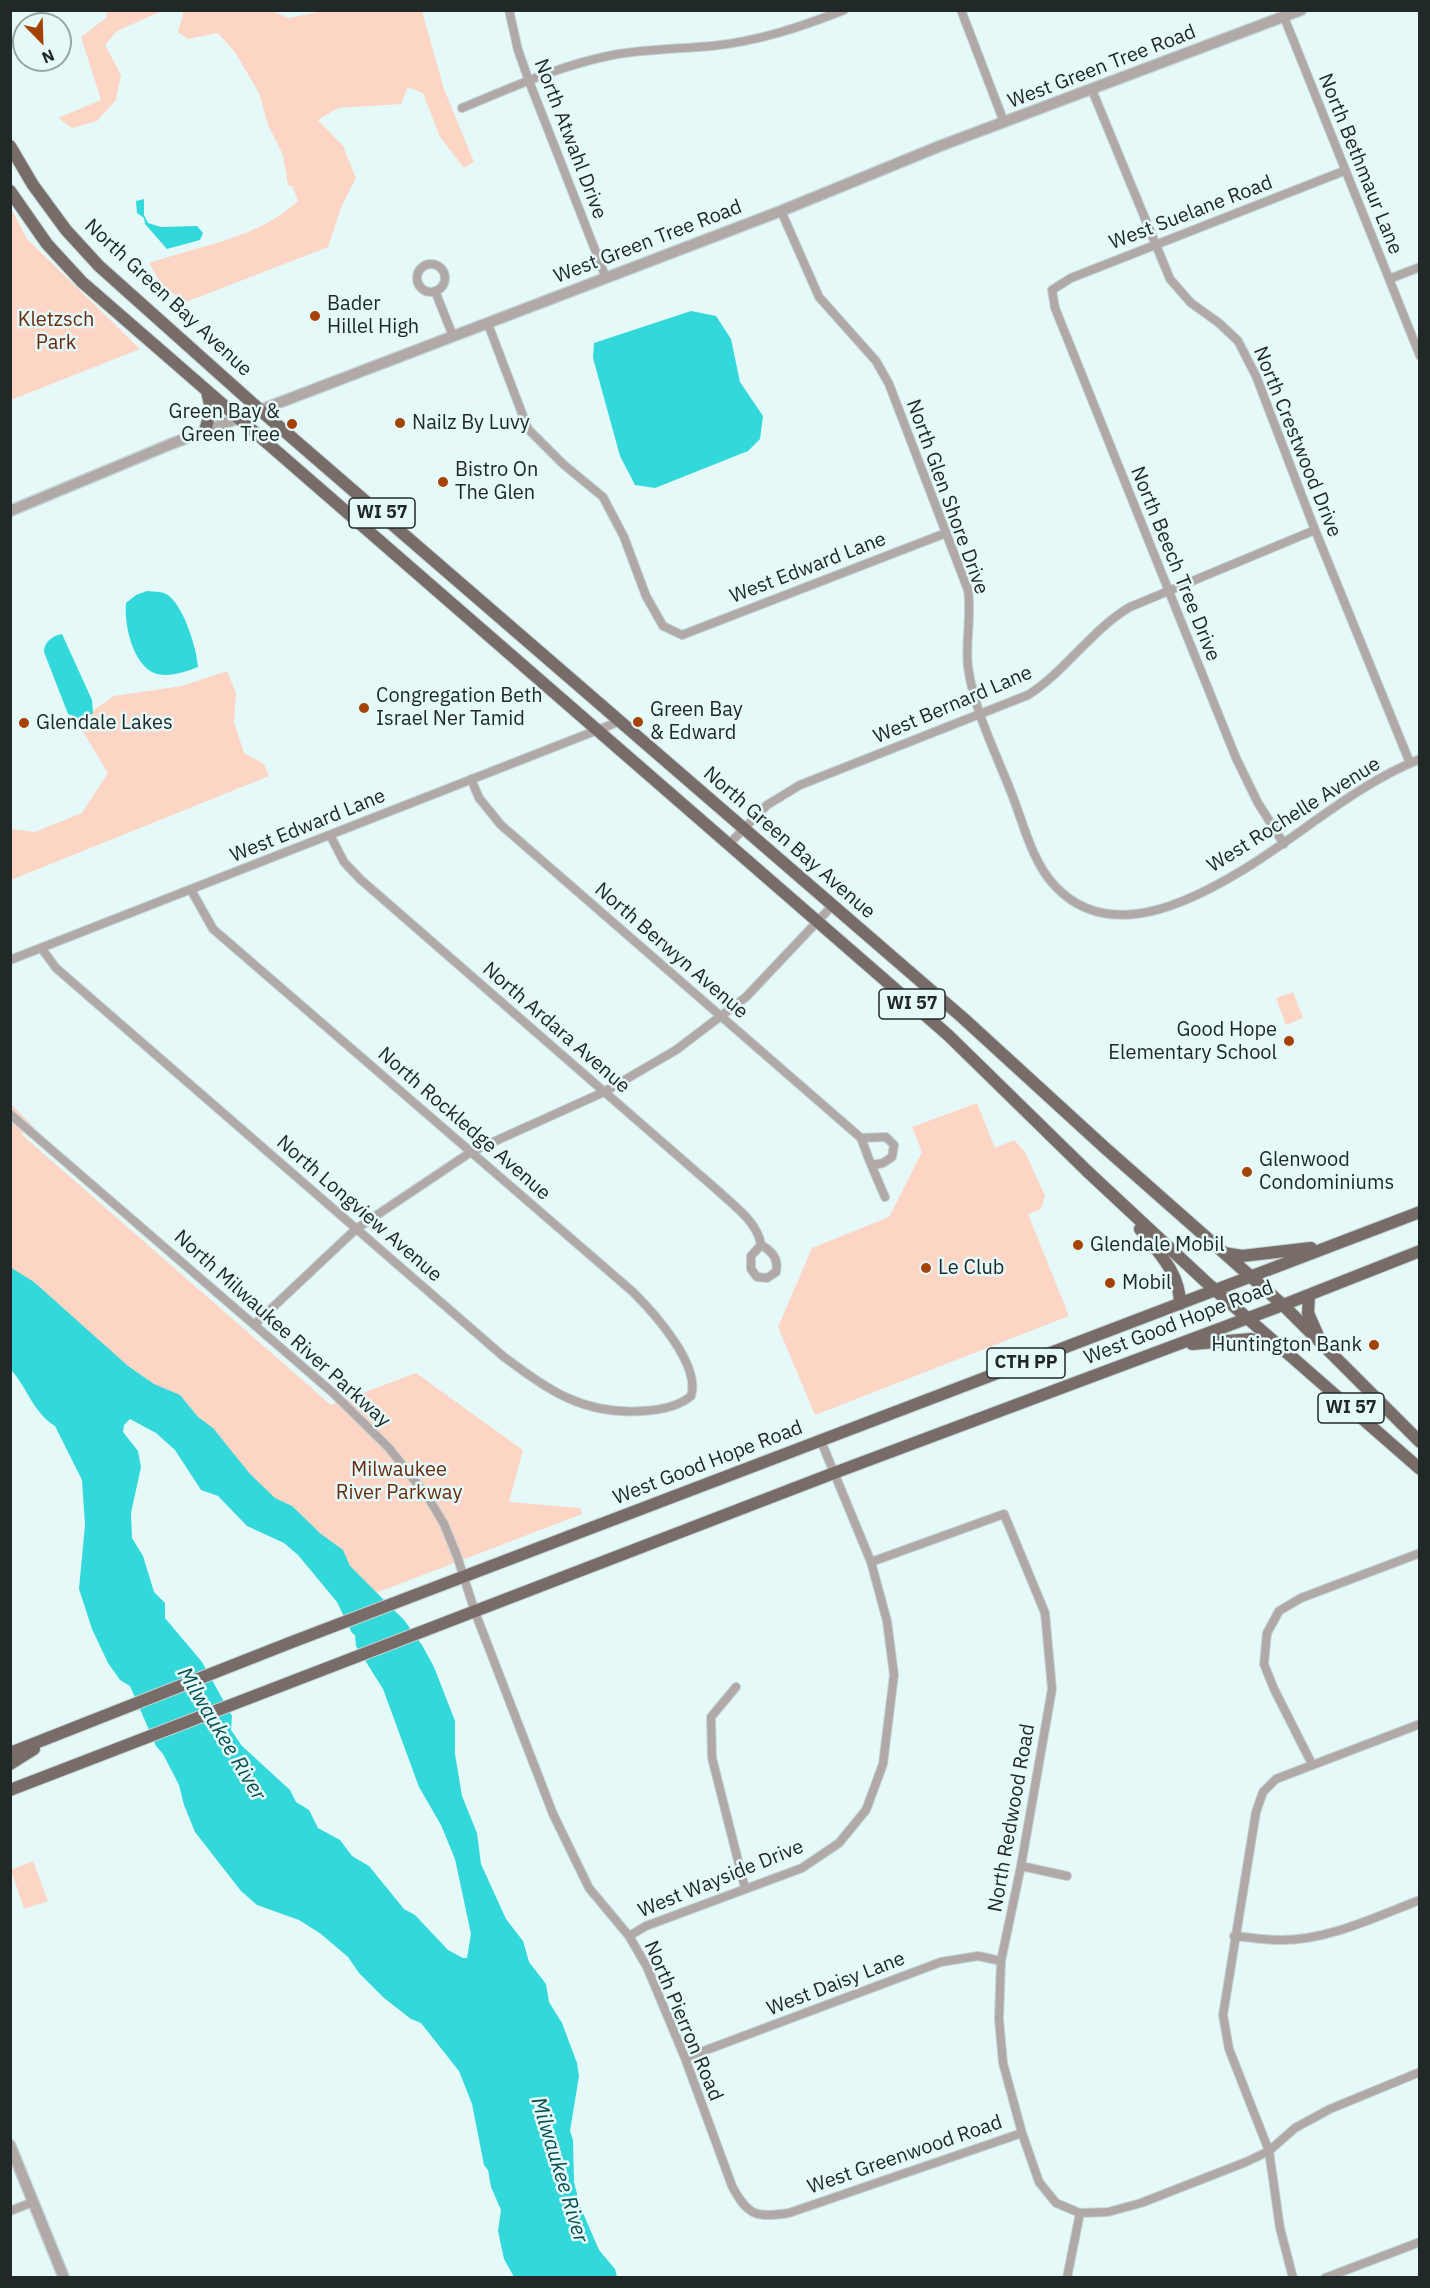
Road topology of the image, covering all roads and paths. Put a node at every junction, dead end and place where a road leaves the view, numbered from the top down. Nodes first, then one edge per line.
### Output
1 (509, 10) edge
2 (844, 10) edge
3 (961, 10) edge
4 (1301, 10) edge
5 (1284, 17) junction
6 (529, 81) junction
7 (1092, 90) junction
8 (462, 108) dead end
9 (1004, 123) junction
10 (10, 146) edge
11 (1344, 171) junction
12 (10, 191) edge
13 (781, 211) junction
14 (1154, 245) junction
15 (1419, 267) edge
16 (606, 278) junction
17 (1389, 279) junction
18 (1052, 290) joint
19 (435, 291) dead end
20 (488, 324) junction
21 (453, 336) junction
22 (1419, 356) edge
23 (207, 391) junction
24 (260, 410) junction
25 (238, 418) junction
26 (205, 431) junction
27 (10, 511) edge
28 (1315, 530) junction
29 (945, 533) junction
30 (1167, 589) junction
31 (980, 715) junction
32 (618, 722) junction
33 (596, 730) junction
34 (1419, 759) edge
35 (1410, 763) junction
36 (471, 779) junction
37 (743, 829) junction
38 (330, 835) junction
39 (730, 843) junction
40 (1284, 844) junction
41 (191, 890) junction
42 (832, 906) junction
43 (1081, 907) joint
44 (819, 922) junction
45 (42, 949) junction
46 (10, 960) edge
47 (721, 1016) junction
48 (604, 1092) junction
49 (10, 1114) edge
50 (861, 1138) junction
51 (471, 1152) junction
52 (870, 1162) junction
53 (1108, 1191) junction
54 (885, 1197) dead end
55 (1419, 1212) edge
56 (356, 1229) junction
57 (761, 1245) dead end
58 (1333, 1245) junction
59 (1419, 1251) edge
60 (1223, 1253) junction
61 (1250, 1277) junction
62 (1215, 1290) junction
63 (1309, 1295) junction
64 (1180, 1304) junction
65 (1283, 1305) junction
66 (1248, 1318) junction
67 (255, 1324) junction
68 (1178, 1345) junction
69 (1323, 1345) junction
70 (1282, 1348) junction
71 (691, 1396) joint
72 (821, 1441) junction
73 (1419, 1442) edge
74 (1419, 1469) edge
75 (834, 1473) junction
76 (1419, 1553) edge
77 (871, 1563) junction
78 (464, 1576) junction
79 (475, 1612) junction
80 (736, 1687) dead end
81 (1419, 1724) edge
82 (49, 1738) junction
83 (10, 1753) edge
84 (10, 1764) edge
85 (1312, 1764) junction
86 (10, 1790) edge
87 (1021, 1866) junction
88 (1067, 1876) dead end
89 (745, 1888) junction
90 (1419, 1900) edge
91 (629, 1936) junction
92 (1234, 1936) junction
93 (1001, 1961) junction
94 (685, 2058) junction
95 (1419, 2072) edge
96 (1022, 2133) junction
97 (10, 2145) edge
98 (1269, 2151) junction
99 (33, 2202) junction
100 (10, 2211) edge
101 (1080, 2213) junction
102 (755, 2214) joint
103 (1419, 2242) edge
104 (63, 2277) edge
105 (1067, 2277) edge
106 (1293, 2277) edge
107 (1325, 2277) edge

1 - 6 street, North Atwahl Drive
2 - 6 street
3 - 9 street
4 - 5 street, West Green Tree Road
5 - 7 street, West Green Tree Road
5 - 11 street, North Bethmaur Lane
6 - 8 street
6 - 16 street, North Atwahl Drive
7 - 9 street, West Green Tree Road
7 - 14 street, North Crestwood Drive
9 - 13 street, West Green Tree Road
10 - 24 main road, North Green Bay Avenue / WI 57
11 - 14 street, West Suelane Road
11 - 17 street, North Bethmaur Lane
12 - 23 main road, North Green Bay Avenue / WI 57
13 - 16 street, West Green Tree Road
13 - 29 street, North Glen Shore Drive
14 - 18 street, West Suelane Road
14 - 28 street, North Crestwood Drive
15 - 17 street
16 - 20 street, West Green Tree Road
17 - 22 street, North Bethmaur Lane
18 - 30 street, North Beech Tree Drive
19 - 21 street
20 - 21 street, West Green Tree Road
20 - 29 street, West Edward Lane
21 - 24 street, West Green Tree Road
23 - 25 main road, North Green Bay Avenue / WI 57
23 - 26 main road
24 - 25 street, West Green Tree Road
24 - 32 main road, North Green Bay Avenue / WI 57
25 - 26 street, West Green Tree Road
25 - 33 main road, North Green Bay Avenue / WI 57
26 - 27 street, West Green Tree Road
28 - 30 street, West Bernard Lane
28 - 35 street, North Crestwood Drive
29 - 31 street, North Glen Shore Drive
30 - 31 street, West Bernard Lane
30 - 40 street, North Beech Tree Drive
31 - 37 street, West Bernard Lane
31 - 43 street, North Glen Shore Drive
32 - 33 street, West Edward Lane
32 - 37 main road, North Green Bay Avenue / WI 57
33 - 36 street, West Edward Lane
33 - 39 main road, North Green Bay Avenue / WI 57
34 - 35 street, West Rochelle Avenue
35 - 40 street, West Rochelle Avenue
36 - 38 street, West Edward Lane
36 - 47 street, North Berwyn Avenue
37 - 39 street, West Bernard Lane
37 - 42 main road, North Green Bay Avenue / WI 57
38 - 41 street, West Edward Lane
38 - 48 street, North Ardara Avenue
39 - 44 main road, North Green Bay Avenue / WI 57
40 - 43 street, West Rochelle Avenue
41 - 45 street, West Edward Lane
41 - 51 street, North Rockledge Avenue
42 - 44 street
42 - 60 main road, North Green Bay Avenue / WI 57
44 - 47 street
44 - 53 main road, North Green Bay Avenue / WI 57
45 - 46 street, West Edward Lane
45 - 56 street, North Longview Avenue
47 - 48 street
47 - 50 street, North Berwyn Avenue
48 - 51 street
48 - 57 street, North Ardara Avenue
49 - 67 street, North Milwaukee River Parkway
50 - 52 street, North Berwyn Avenue
50 - 52 street
51 - 56 street
51 - 71 street, North Rockledge Avenue
52 - 54 street, North Berwyn Avenue
53 - 62 main road, North Green Bay Avenue / WI 57
53 - 64 main road
55 - 58 main road, West Good Hope Road / CTH PP
56 - 67 street
56 - 71 street, North Longview Avenue
58 - 60 main road
58 - 61 main road, West Good Hope Road / CTH PP
59 - 63 main road, West Good Hope Road / CTH PP
60 - 61 main road, North Green Bay Avenue / WI 57
61 - 62 main road, West Good Hope Road / CTH PP
61 - 65 main road, North Green Bay Avenue / WI 57
62 - 64 main road, West Good Hope Road / CTH PP
62 - 66 main road, North Green Bay Avenue / WI 57
63 - 65 main road, West Good Hope Road / CTH PP
63 - 69 main road
64 - 72 main road, West Good Hope Road / CTH PP
65 - 66 main road, West Good Hope Road / CTH PP
65 - 69 main road, North Green Bay Avenue / WI 57
66 - 68 main road, West Good Hope Road / CTH PP
66 - 70 main road, North Green Bay Avenue / WI 57
67 - 78 street, North Milwaukee River Parkway
68 - 70 main road
68 - 75 main road, West Good Hope Road / CTH PP
69 - 73 main road, North Green Bay Avenue / WI 57
70 - 74 main road, North Green Bay Avenue / WI 57
72 - 75 street, West Wayside Drive
72 - 78 main road, West Good Hope Road / CTH PP
75 - 77 street, West Wayside Drive
75 - 79 main road, West Good Hope Road / CTH PP
76 - 85 street
77 - 87 street, North Redwood Road
77 - 89 street, West Wayside Drive
78 - 79 street, North Milwaukee River Parkway
78 - 82 main road, West Good Hope Road
79 - 86 main road, West Good Hope Road
79 - 91 street, North Pierron Road
80 - 89 street
81 - 85 street
82 - 83 main road, West Good Hope Road
82 - 84 main road
85 - 92 street
87 - 88 street
87 - 93 street, North Redwood Road
89 - 91 street, West Wayside Drive
90 - 92 street
91 - 94 street, North Pierron Road
92 - 98 street
93 - 94 street, West Daisy Lane
93 - 96 street, North Redwood Road
94 - 102 street, North Pierron Road
95 - 98 street, West Greenwood Road
96 - 101 street, West Greenwood Road
96 - 102 street, West Greenwood Road
97 - 99 street
98 - 101 street, West Greenwood Road
98 - 106 street
99 - 100 street
99 - 104 street
101 - 105 street
103 - 107 street

